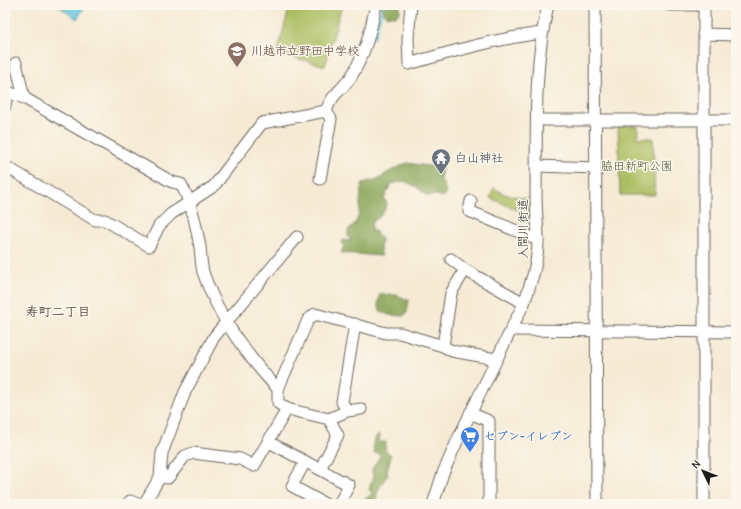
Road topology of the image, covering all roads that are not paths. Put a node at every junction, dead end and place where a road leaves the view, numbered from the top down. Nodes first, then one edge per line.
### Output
1 (376, 5) edge
2 (412, 5) edge
3 (548, 5) edge
4 (596, 5) edge
5 (669, 5) edge
6 (704, 5) edge
7 (541, 33) junction
8 (703, 34) junction
9 (736, 35) edge
10 (16, 63) dead end
11 (6, 92) edge
12 (24, 98) junction
13 (5, 106) edge
14 (326, 111) junction
15 (596, 119) junction
16 (537, 120) junction
17 (703, 120) junction
18 (736, 120) edge
19 (5, 166) edge
20 (537, 166) junction
21 (595, 168) junction
22 (320, 178) dead end
23 (190, 201) junction
24 (471, 201) dead end
25 (297, 237) dead end
26 (538, 240) junction
27 (451, 259) dead end
28 (465, 270) junction
29 (524, 303) junction
30 (226, 321) junction
31 (355, 324) junction
32 (512, 330) junction
33 (597, 331) junction
34 (704, 331) junction
35 (736, 332) edge
36 (443, 346) junction
37 (496, 359) junction
38 (278, 389) junction
39 (361, 409) dead end
40 (288, 410) junction
41 (347, 412) junction
42 (470, 414) junction
43 (329, 419) junction
44 (269, 442) junction
45 (305, 462) junction
46 (320, 469) junction
47 (160, 477) junction
48 (128, 504) edge
49 (138, 504) edge
50 (144, 504) edge
51 (325, 504) edge
52 (339, 504) edge
53 (433, 504) edge
54 (489, 504) edge
55 (597, 504) edge
56 (704, 504) edge

1 - 14 street
2 - 7 street
3 - 7 street, 入間川街道
4 - 15 street
5 - 6 street
6 - 8 street
7 - 16 street, 入間川街道
8 - 9 street
8 - 17 street
10 - 12 street
11 - 12 street
11 - 13 street
12 - 23 street
14 - 22 street
14 - 23 street
15 - 16 street
15 - 17 street
15 - 21 street
16 - 20 street, 入間川街道
17 - 18 street
17 - 34 street
19 - 23 street
20 - 21 street
20 - 26 street, 入間川街道
21 - 33 street
23 - 30 street
24 - 26 street
25 - 30 street
26 - 29 street, 入間川街道
27 - 28 street
28 - 29 street
28 - 36 street
29 - 32 street, 入間川街道
30 - 38 street
30 - 47 street
31 - 36 street
31 - 38 street
31 - 41 street
32 - 33 street
32 - 37 street, 入間川街道
33 - 34 street
33 - 55 street
34 - 35 street
34 - 56 street
36 - 37 street
37 - 42 street, 入間川街道
38 - 40 street
39 - 41 street
40 - 43 street
40 - 44 street
41 - 43 street
42 - 53 street, 入間川街道
42 - 54 street
43 - 46 street
44 - 45 street
44 - 47 street
45 - 46 street
45 - 51 street
46 - 52 street
47 - 50 street
48 - 49 street

